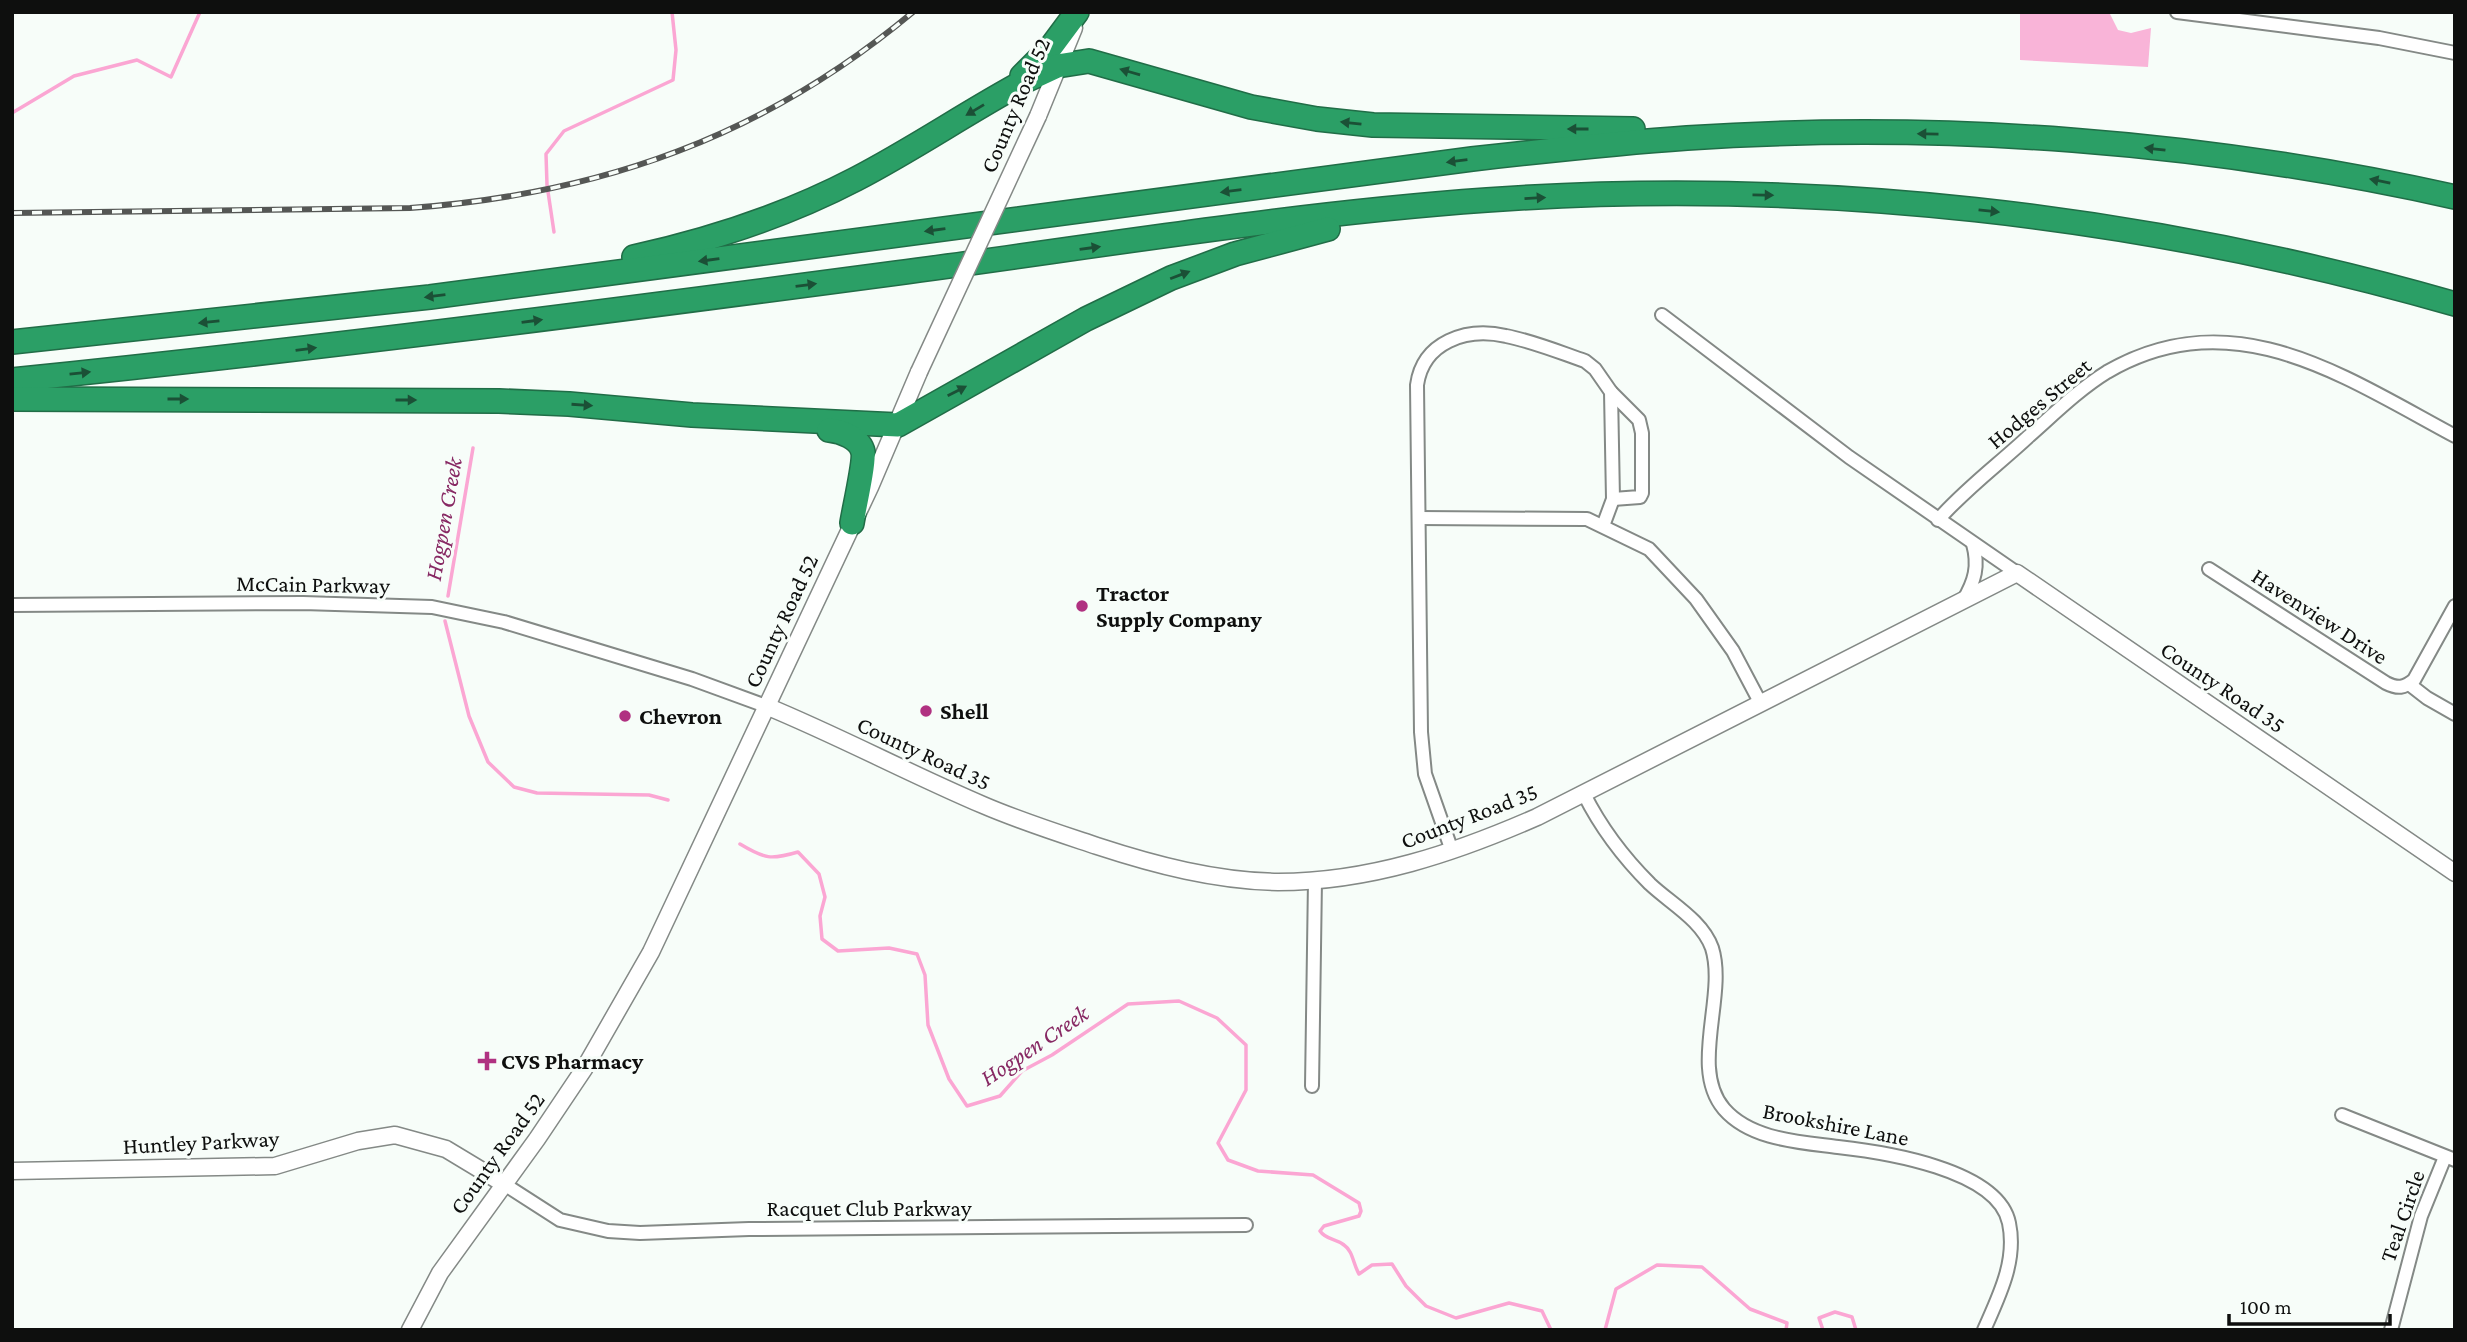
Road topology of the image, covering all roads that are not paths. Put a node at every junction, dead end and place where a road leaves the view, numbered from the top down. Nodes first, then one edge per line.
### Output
1 (1079, 12) edge
2 (2177, 12) edge
3 (2455, 53) edge
4 (1057, 66) junction
5 (1006, 91) junction
6 (1867, 133) junction
7 (2455, 197) edge
8 (1488, 200) junction
9 (484, 289) junction
10 (2455, 304) edge
11 (1662, 315) dead end
12 (12, 342) edge
13 (12, 380) edge
14 (1611, 392) junction
15 (12, 399) edge
16 (718, 416) junction
17 (898, 425) junction
18 (2455, 436) edge
19 (1613, 499) junction
20 (1419, 518) junction
21 (1938, 520) junction
22 (852, 523) junction
23 (1603, 526) junction
24 (1973, 544) junction
25 (2209, 569) dead end
26 (2017, 573) junction
27 (1963, 601) junction
28 (12, 605) edge
29 (2455, 606) edge
30 (2409, 684) junction
31 (1761, 704) junction
32 (766, 706) junction
33 (2455, 714) edge
34 (1584, 794) junction
35 (1452, 851) junction
36 (2455, 873) edge
37 (1315, 880) junction
38 (1312, 1086) dead end
39 (2342, 1115) dead end
40 (2450, 1158) edge
41 (12, 1171) edge
42 (504, 1185) junction
43 (1247, 1225) dead end
44 (410, 1330) edge
45 (1984, 1330) edge
46 (2391, 1330) edge

1 - 4 street, County Road 52
1 - 5 highway
2 - 3 street
4 - 5 highway
6 -> 4 highway
4 - 17 street, County Road 52, bridge
5 -> 9 highway
7 -> 6 highway
6 -> 9 highway
8 -> 10 highway
13 -> 8 highway
17 -> 8 highway
9 -> 12 highway
11 - 21 street
14 - 19 street
14 - 19 street
14 - 20 street
15 -> 16 highway
16 - 17 highway
16 - 22 highway
17 - 22 street, County Road 52
18 - 21 street, Hodges Street
19 - 23 street
20 - 23 street
20 - 35 street
21 - 24 street
22 - 32 street, County Road 52
23 - 31 street
24 - 26 street
24 - 27 street
25 - 30 street, Havenview Drive
26 - 27 street, County Road 35
26 - 36 street, County Road 35
27 - 31 street, County Road 35
28 - 32 street, McCain Parkway
29 - 30 street, Havenview Drive
30 - 33 street, Havenview Drive
31 - 34 street, County Road 35
32 - 37 street, County Road 35
32 - 42 street, County Road 52
34 - 35 street, County Road 35
34 - 45 street, Brookshire Lane
35 - 37 street, County Road 35
37 - 38 street
39 - 40 street
40 - 46 street, Teal Circle
41 - 42 street, Huntley Parkway
42 - 43 street, Racquet Club Parkway
42 - 44 street, County Road 52

